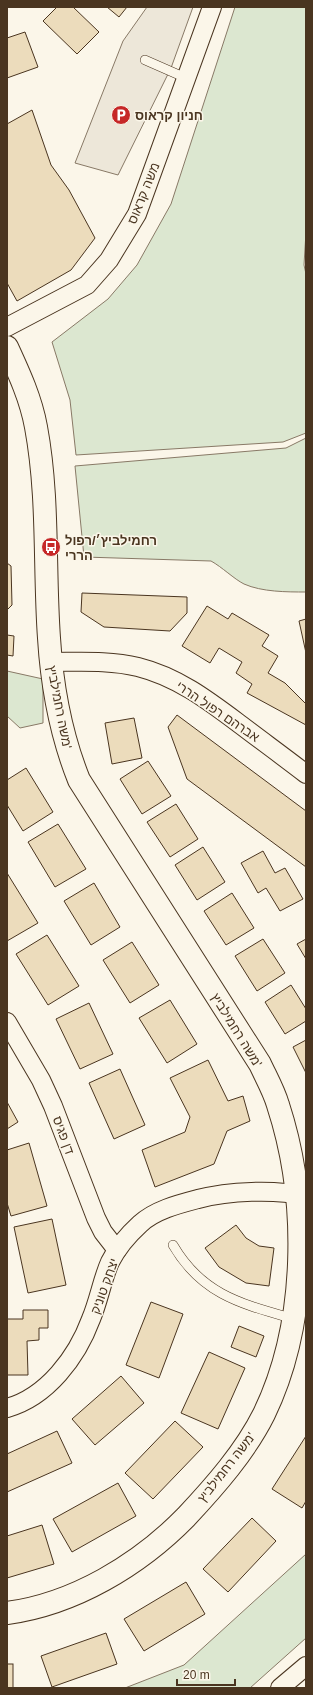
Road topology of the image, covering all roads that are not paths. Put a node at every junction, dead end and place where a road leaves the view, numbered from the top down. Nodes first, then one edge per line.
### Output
1 (212, 7) edge
2 (145, 60) dead end
3 (186, 78) junction
4 (7, 328) edge
5 (7, 347) edge
6 (51, 662) junction
7 (306, 774) edge
8 (7, 1022) edge
9 (301, 1195) edge
10 (173, 1245) dead end
11 (117, 1250) junction
12 (294, 1319) junction
13 (7, 1408) edge
14 (7, 1613) edge
15 (306, 1666) edge
16 (280, 1688) edge

1 - 3 street, משה קראוס
2 - 3 lane
3 - 4 street, משה קראוס
5 - 6 street, משה רחמילביץ'
6 - 7 street, אברהם רפול הררי
6 - 9 street, משה רחמילביץ'
8 - 11 street, דן פגיס
9 - 11 street, יצחק טוניק
9 - 12 street, משה רחמילביץ'
10 - 12 lane
11 - 13 street, יצחק טוניק
12 - 14 street, משה רחמילביץ'
15 - 16 street

